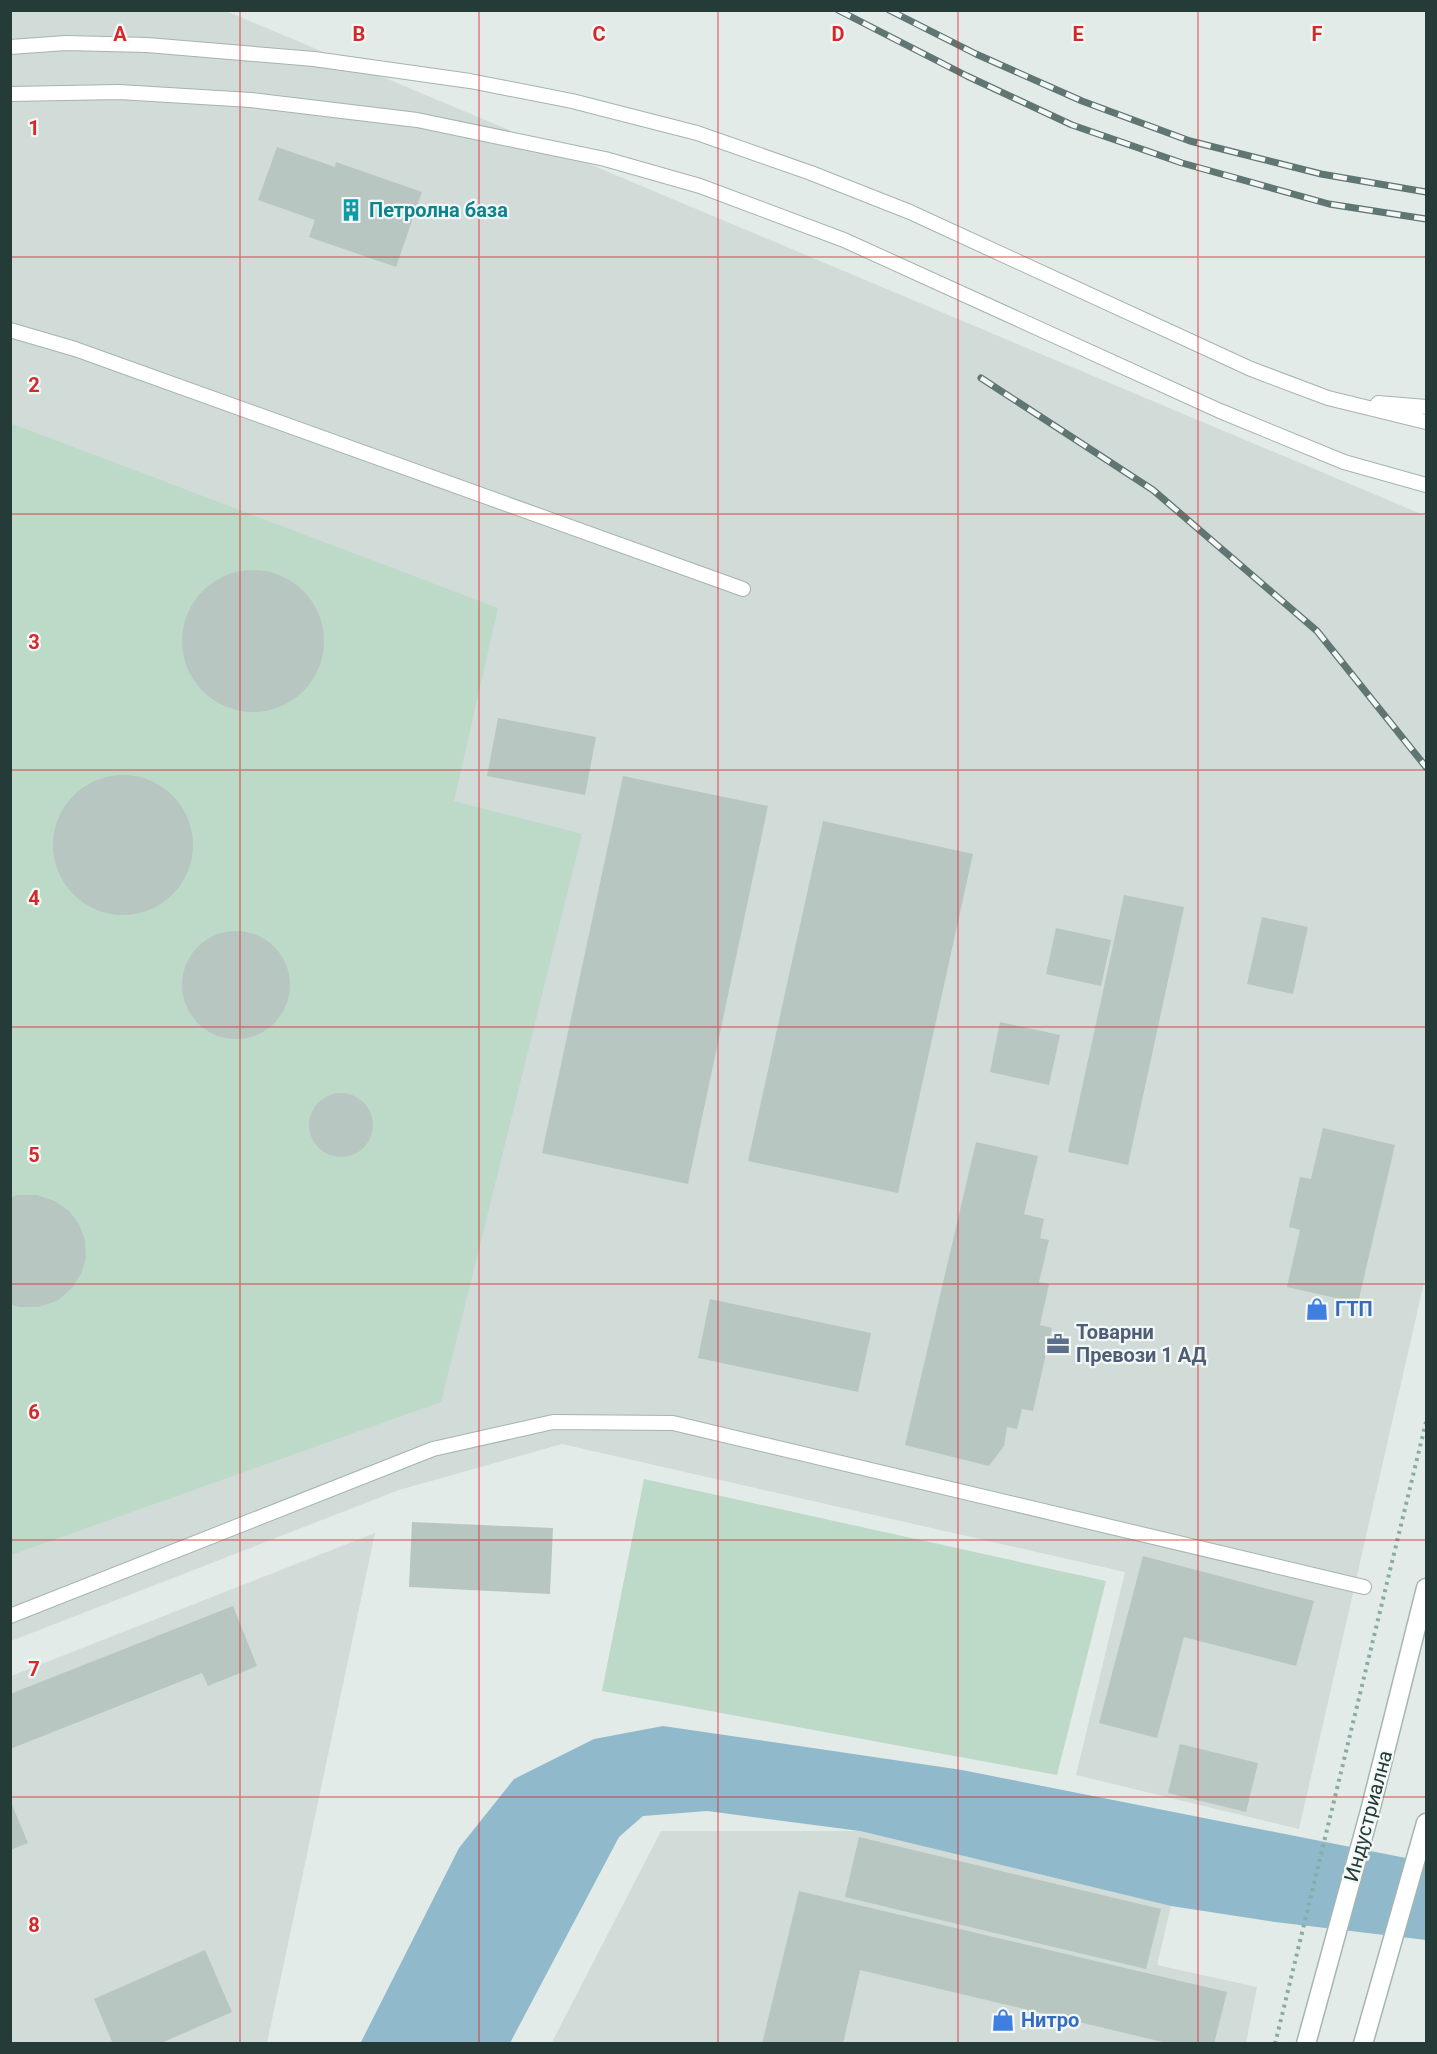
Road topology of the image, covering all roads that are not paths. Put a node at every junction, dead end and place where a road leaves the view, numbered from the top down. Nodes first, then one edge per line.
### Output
1 (10, 47) edge
2 (10, 94) edge
3 (10, 330) edge
4 (1328, 398) junction
5 (1426, 407) edge
6 (1426, 422) edge
7 (1426, 486) edge
8 (743, 589) dead end
9 (1364, 1587) dead end
10 (1426, 1588) edge
11 (10, 1617) edge
12 (1426, 1823) edge
13 (1306, 2043) edge
14 (1363, 2043) edge

1 - 4 lane
2 - 7 lane
3 - 8 lane
4 - 5 lane
4 - 6 lane
9 - 11 lane
10 - 13 main road, Индустриална
12 - 14 main road

